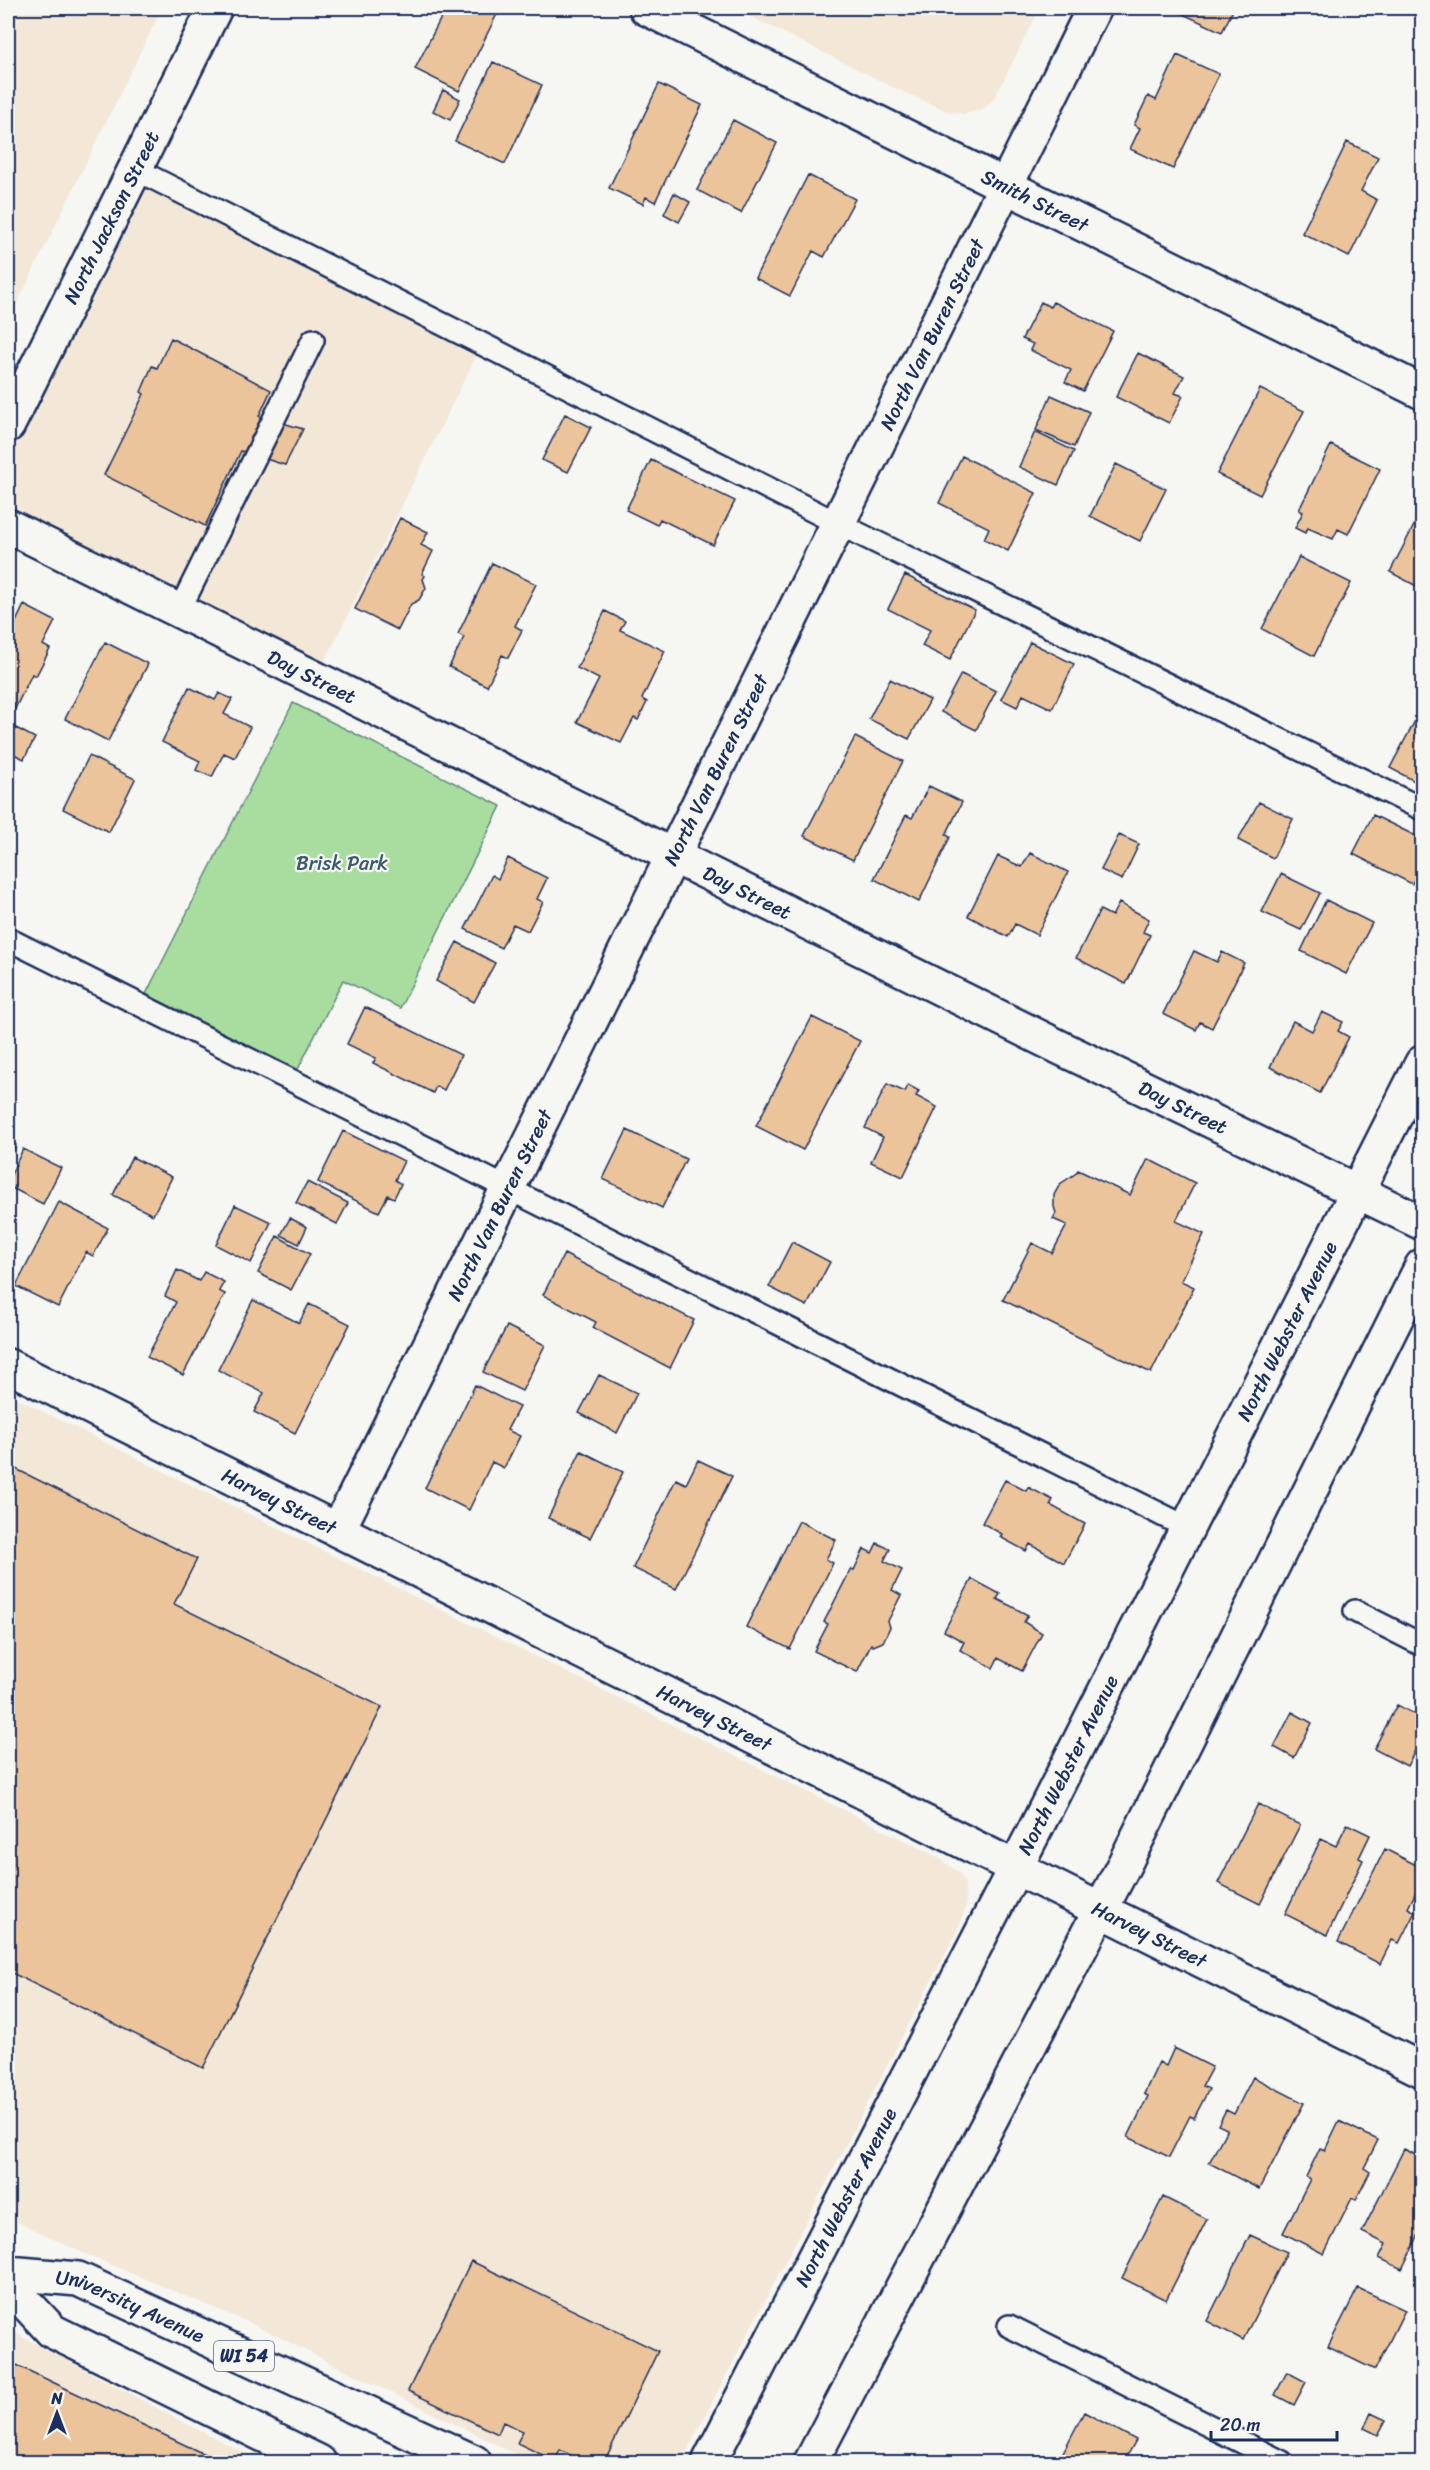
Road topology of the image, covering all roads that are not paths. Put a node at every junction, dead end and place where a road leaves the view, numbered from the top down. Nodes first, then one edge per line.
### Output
1 (215, 8) edge
2 (646, 8) edge
3 (1094, 8) edge
4 (135, 169) junction
5 (1005, 186) junction
6 (313, 340) dead end
7 (1422, 392) edge
8 (8, 425) edge
9 (837, 523) junction
10 (8, 526) edge
11 (180, 611) junction
12 (1422, 809) edge
13 (671, 856) junction
14 (8, 939) edge
15 (1422, 1063) edge
16 (507, 1189) junction
17 (1358, 1193) junction
18 (1422, 1223) edge
19 (1422, 1266) edge
20 (8, 1365) edge
21 (1188, 1528) junction
22 (338, 1530) junction
23 (1355, 1611) dead end
24 (1422, 1645) edge
25 (1016, 1866) junction
26 (1100, 1910) junction
27 (1422, 2070) edge
28 (8, 2273) edge
29 (8, 2283) edge
30 (1009, 2326) dead end
31 (319, 2463) edge
32 (474, 2463) edge
33 (709, 2463) edge
34 (811, 2463) edge
35 (1282, 2463) edge

1 - 4 street, North Jackson Street
2 - 5 street, Smith Street
3 - 5 street, North Van Buren Street
4 - 8 street, North Jackson Street
4 - 9 lane
5 - 7 street, Smith Street
5 - 9 street, North Van Buren Street
6 - 11 lane
9 - 12 lane
9 - 13 street, North Van Buren Street
10 - 11 street, Day Street
11 - 13 street, Day Street
13 - 16 street, North Van Buren Street
13 - 17 street, Day Street
14 - 16 lane
15 - 17 street, North Webster Avenue
16 - 21 lane
16 - 22 street, North Van Buren Street
17 - 18 street, Day Street
17 - 21 street, North Webster Avenue
19 - 26 street
20 - 22 street, Harvey Street
21 - 25 street, North Webster Avenue
22 - 25 street, Harvey Street
23 - 24 lane
25 - 26 street, Harvey Street
25 - 33 street, North Webster Avenue
26 - 27 street, Harvey Street
26 - 34 street
28 - 32 street, University Avenue / WI 54
29 - 31 street, University Avenue
30 - 35 lane

